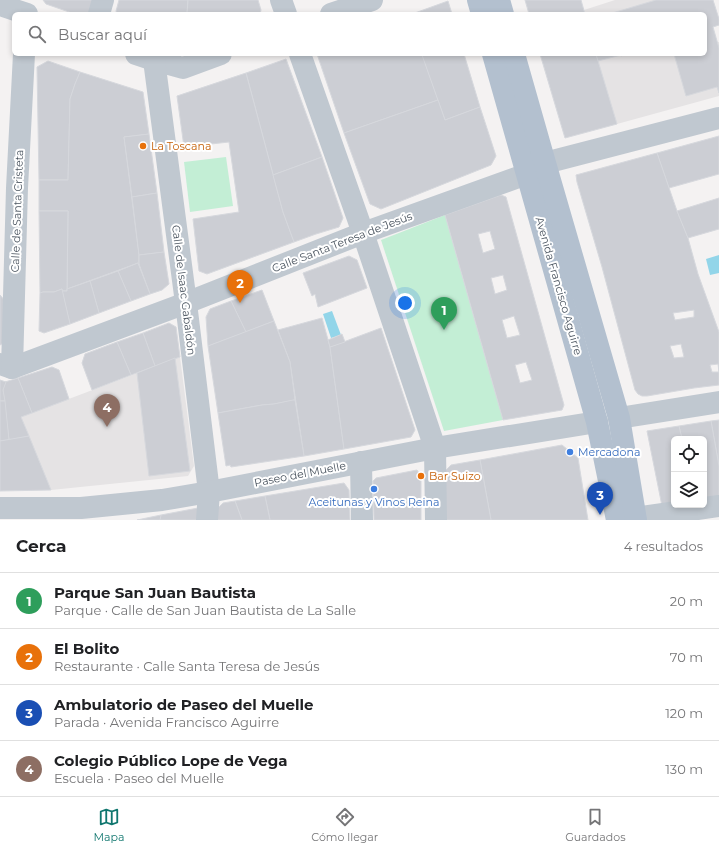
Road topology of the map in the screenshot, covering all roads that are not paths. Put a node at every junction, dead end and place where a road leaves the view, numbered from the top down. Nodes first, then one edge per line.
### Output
1 (31, 0) edge
2 (103, 0) edge
3 (281, 0) edge
4 (372, 0) edge
5 (478, 0) edge
6 (499, 0) edge
7 (0, 5) edge
8 (21, 12) edge
9 (28, 12) edge
10 (100, 12) edge
11 (285, 12) edge
12 (337, 12) edge
13 (481, 12) edge
14 (502, 12) edge
15 (24, 56) edge
16 (216, 56) edge
17 (301, 56) edge
18 (494, 56) edge
19 (514, 56) edge
20 (145, 57) edge
21 (719, 118) edge
22 (536, 168) junction
23 (8, 187) edge
24 (363, 233) junction
25 (7, 286) edge
26 (186, 303) junction
27 (6, 366) edge
28 (719, 402) edge
29 (619, 418) junction
30 (597, 422) junction
31 (435, 448) junction
32 (360, 462) junction
33 (209, 492) junction
34 (719, 506) edge
35 (0, 508) edge
36 (80, 514) edge
37 (629, 519) edge
38 (207, 520) edge
39 (362, 520) edge
40 (436, 520) edge

1 - 9 street
2 - 10 street
3 - 11 street
4 - 12 street
5 - 13 main road
6 - 14 main road
7 - 8 street
15 - 23 street, Calle de Santa Cristeta
16 - 20 street
17 - 24 street
18 - 22 main road, Avenida Francisco Aguirre
19 - 22 main road, Avenida Francisco Aguirre
20 - 26 street, Calle de Isaac Gabaldón
21 - 22 street, Calle Santa Teresa de Jesús
22 - 24 street, Calle Santa Teresa de Jesús
22 - 29 main road, Avenida Francisco Aguirre
22 - 30 main road, Avenida Francisco Aguirre
23 - 25 street, Calle de Santa Cristeta
24 - 26 street, Calle Santa Teresa de Jesús
24 - 31 street
25 - 27 street, Calle de Santa Cristeta
26 - 27 street, Calle Santa Teresa de Jesús
26 - 33 street, Calle de Isaac Gabaldón
28 - 29 street
29 - 37 main road, Avenida Francisco Aguirre
30 - 31 street, Paseo del Muelle
30 - 37 main road, Avenida Francisco Aguirre
31 - 32 street, Paseo del Muelle
31 - 40 street
32 - 33 street, Paseo del Muelle
32 - 39 street
33 - 36 street, Paseo del Muelle
33 - 38 street, Calle de Isaac Gabaldón
34 - 37 street
35 - 36 street, Paseo del Muelle

